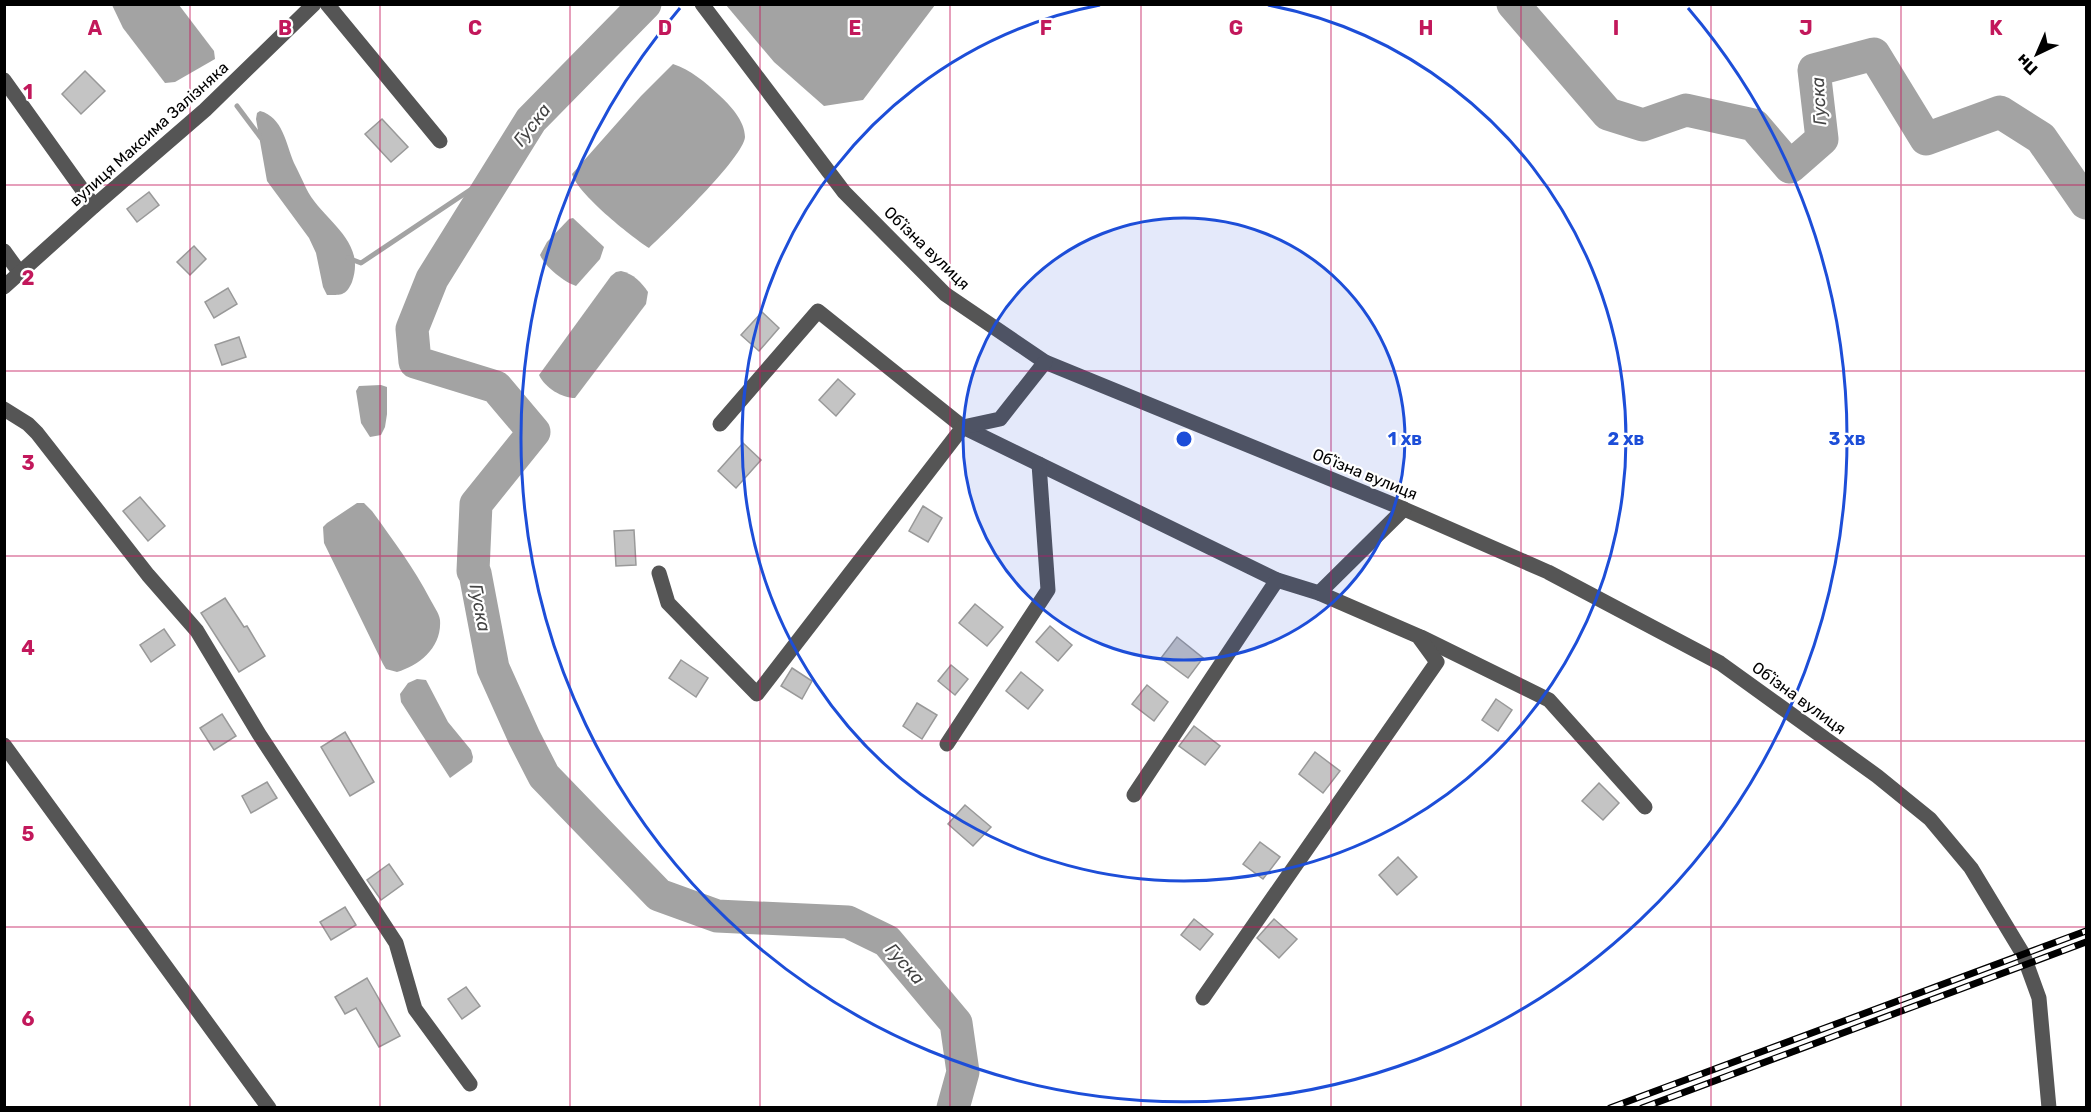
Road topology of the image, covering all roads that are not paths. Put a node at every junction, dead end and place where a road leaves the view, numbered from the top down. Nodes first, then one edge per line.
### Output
1 (314, 4) edge
2 (327, 4) edge
3 (702, 4) edge
4 (4, 80) edge
5 (440, 141) dead end
6 (94, 206) junction
7 (4, 251) edge
8 (20, 273) junction
9 (4, 286) edge
10 (1045, 362) junction
11 (4, 409) edge
12 (720, 424) dead end
13 (963, 428) junction
14 (1039, 464) junction
15 (1404, 509) junction
16 (659, 573) dead end
17 (1277, 580) junction
18 (1319, 593) junction
19 (1418, 636) junction
20 (4, 744) edge
21 (947, 744) dead end
22 (1134, 795) dead end
23 (1645, 807) dead end
24 (1203, 998) dead end
25 (470, 1084) dead end
26 (269, 1107) edge
27 (2049, 1107) edge

1 - 6 street, вулиця Максима Залізняка
2 - 5 street
3 - 10 street, Обʼїзна вулиця
4 - 6 street
6 - 8 street, вулиця Максима Залізняка
7 - 8 street
8 - 9 street, вулиця Максима Залізняка
10 - 13 street
10 - 15 street, Обʼїзна вулиця
11 - 25 street
12 - 13 street
13 - 14 street
13 - 16 street
14 - 17 street
14 - 21 street
15 - 18 street
15 - 27 street, Обʼїзна вулиця
17 - 18 street
17 - 22 street
18 - 19 street
19 - 23 street
19 - 24 street
20 - 26 street

